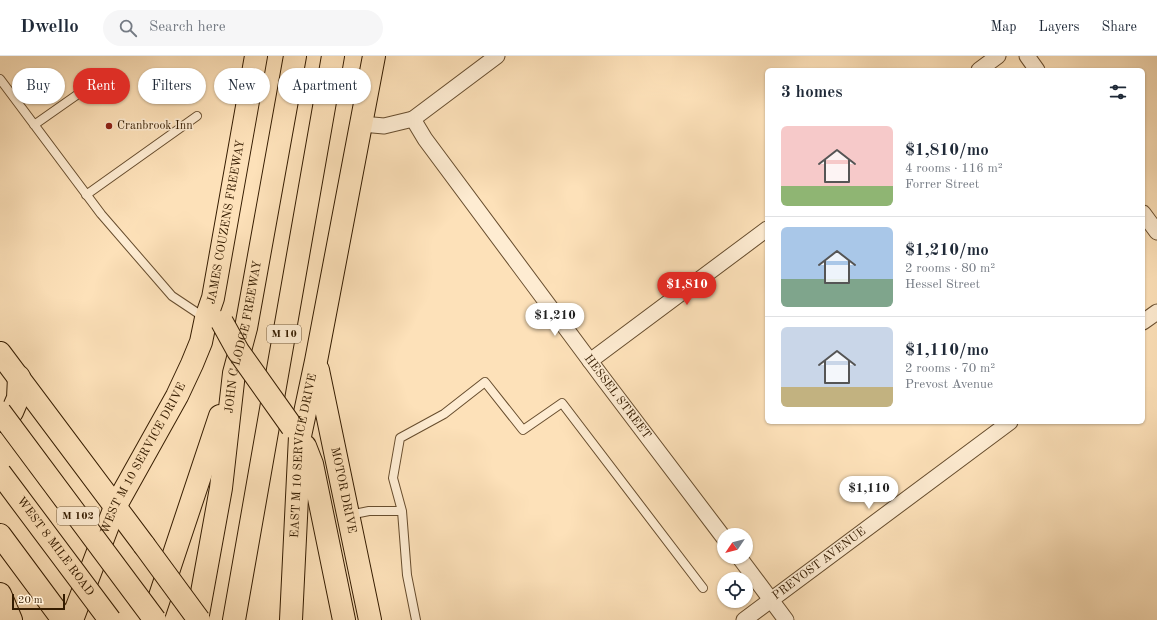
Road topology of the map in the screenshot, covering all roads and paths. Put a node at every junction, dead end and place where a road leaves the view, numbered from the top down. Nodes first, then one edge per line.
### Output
1 (256, 56) edge
2 (295, 56) edge
3 (333, 56) edge
4 (374, 56) edge
5 (497, 56) edge
6 (998, 56) edge
7 (1027, 56) edge
8 (983, 68) edge
9 (1036, 68) edge
10 (0, 79) edge
11 (73, 98) edge
12 (197, 116) dead end
13 (413, 119) junction
14 (362, 124) junction
15 (34, 125) junction
16 (86, 195) junction
17 (1145, 216) edge
18 (765, 230) edge
19 (1157, 232) edge
20 (1157, 312) edge
21 (214, 320) junction
22 (1145, 321) edge
23 (0, 353) edge
24 (316, 361) junction
25 (590, 361) junction
26 (234, 373) junction
27 (19, 377) junction
28 (0, 412) edge
29 (0, 421) edge
30 (1007, 424) edge
31 (296, 431) junction
32 (0, 473) edge
33 (115, 507) junction
34 (402, 511) junction
35 (348, 515) junction
36 (717, 529) edge
37 (0, 535) edge
38 (744, 564) edge
39 (702, 588) dead end
40 (0, 594) edge
41 (771, 600) junction
42 (11, 620) edge
43 (63, 620) edge
44 (72, 620) edge
45 (110, 620) edge
46 (154, 620) edge
47 (198, 620) edge
48 (234, 620) edge
49 (291, 620) edge
50 (344, 620) edge
51 (370, 620) edge
52 (416, 620) edge
53 (744, 620) edge
54 (786, 620) edge

1 - 21 main road, JAMES COUZENS FREEWAY
2 - 26 main road, JOHN C LODGE FREEWAY
3 - 48 main road, M 10
4 - 14 main road
5 - 13 street
6 - 8 street
7 - 9 street
10 - 15 lane
11 - 15 lane
12 - 16 lane
13 - 14 street
13 - 25 street, HESSEL STREET
14 - 24 main road, EAST M 10 SERVICE DRIVE
15 - 16 lane
16 - 21 lane
17 - 19 street
18 - 25 street
20 - 22 street
21 - 31 main road, JAMES COUZENS FREEWAY, bridge
21 - 33 main road, WEST M 10 SERVICE DRIVE
23 - 27 main road
24 - 31 main road, EAST M 10 SERVICE DRIVE
24 - 35 main road, MOTOR DRIVE
25 - 36 street, HESSEL STREET
26 - 46 main road
26 - 47 main road, JOHN C LODGE FREEWAY
27 - 29 main road
27 - 33 main road
28 - 46 main road, M 102, bridge
30 - 41 street, PREVOST AVENUE
31 - 49 main road, EAST M 10 SERVICE DRIVE
31 - 50 main road, MOTOR DRIVE
32 - 45 main road, WEST 8 MILE ROAD / M 102, bridge
33 - 44 main road, WEST M 10 SERVICE DRIVE
33 - 47 main road, bridge
34 - 35 lane
34 - 39 lane
34 - 52 lane
35 - 51 main road, MOTOR DRIVE
37 - 43 main road
38 - 41 street
40 - 42 main road
41 - 53 street, PREVOST AVENUE
41 - 54 street

